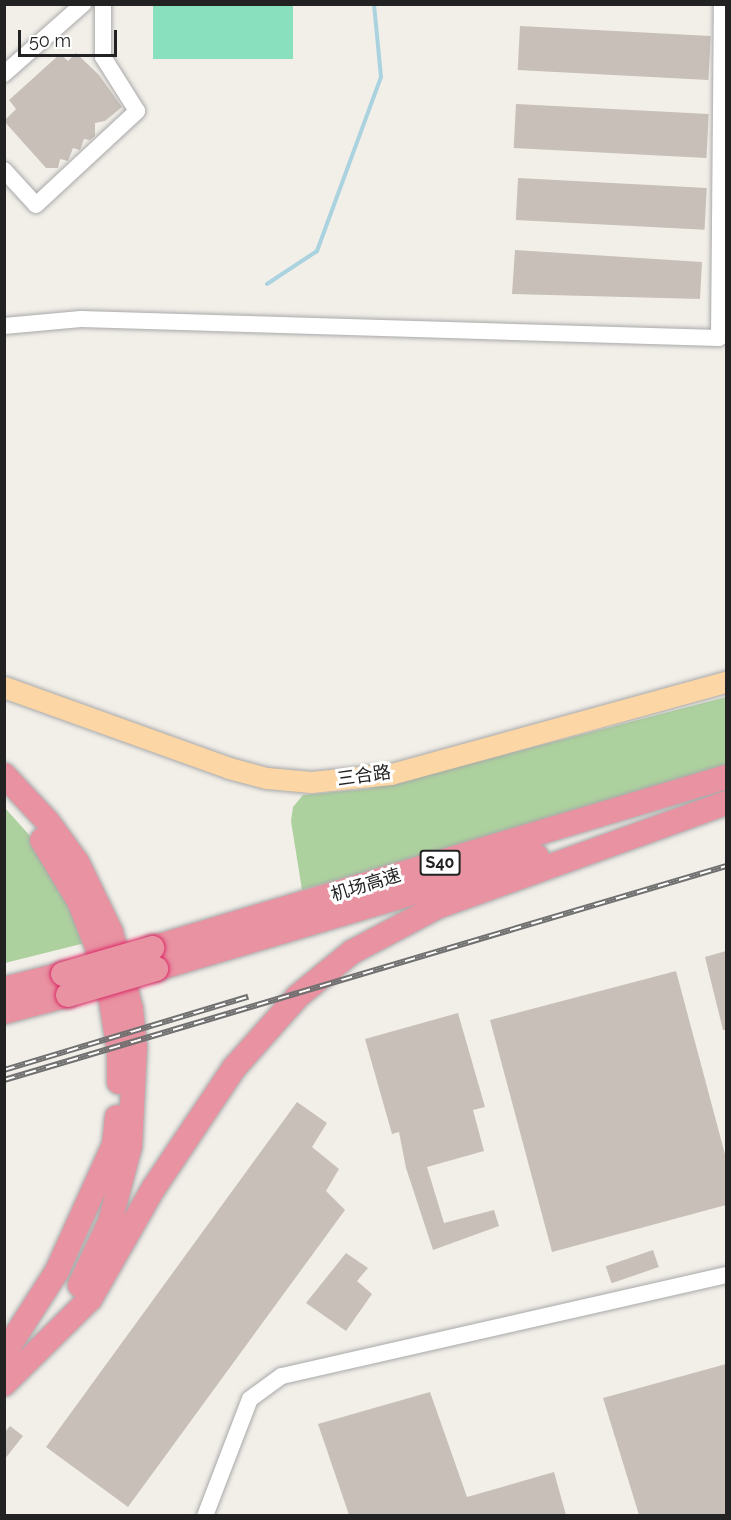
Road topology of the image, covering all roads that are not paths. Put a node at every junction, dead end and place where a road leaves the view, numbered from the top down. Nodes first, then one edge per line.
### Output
1 (83, 4) edge
2 (103, 4) edge
3 (722, 4) edge
4 (7, 67) edge
5 (4, 170) edge
6 (4, 326) edge
7 (726, 668) edge
8 (4, 673) edge
9 (726, 682) edge
10 (4, 687) edge
11 (4, 775) edge
12 (726, 777) edge
13 (4, 797) edge
14 (726, 802) edge
15 (154, 958) junction
16 (4, 975) edge
17 (64, 977) junction
18 (4, 989) edge
19 (4, 1012) edge
20 (726, 1275) edge
21 (4, 1354) edge
22 (5, 1384) edge
23 (205, 1515) edge

1 - 4 street
2 - 5 street
3 - 6 street
7 - 8 main road, 三合路
9 - 10 main road, 三合路
11 - 22 highway
12 - 15 highway, 机场高速 / S40
13 - 21 highway
14 - 15 highway, 机场高速 / S40
14 - 22 highway
15 - 17 highway, 机场高速 / S40, bridge
16 - 17 highway
17 - 18 highway, 机场高速 / S40
17 - 19 highway, 机场高速 / S40
20 - 23 street

